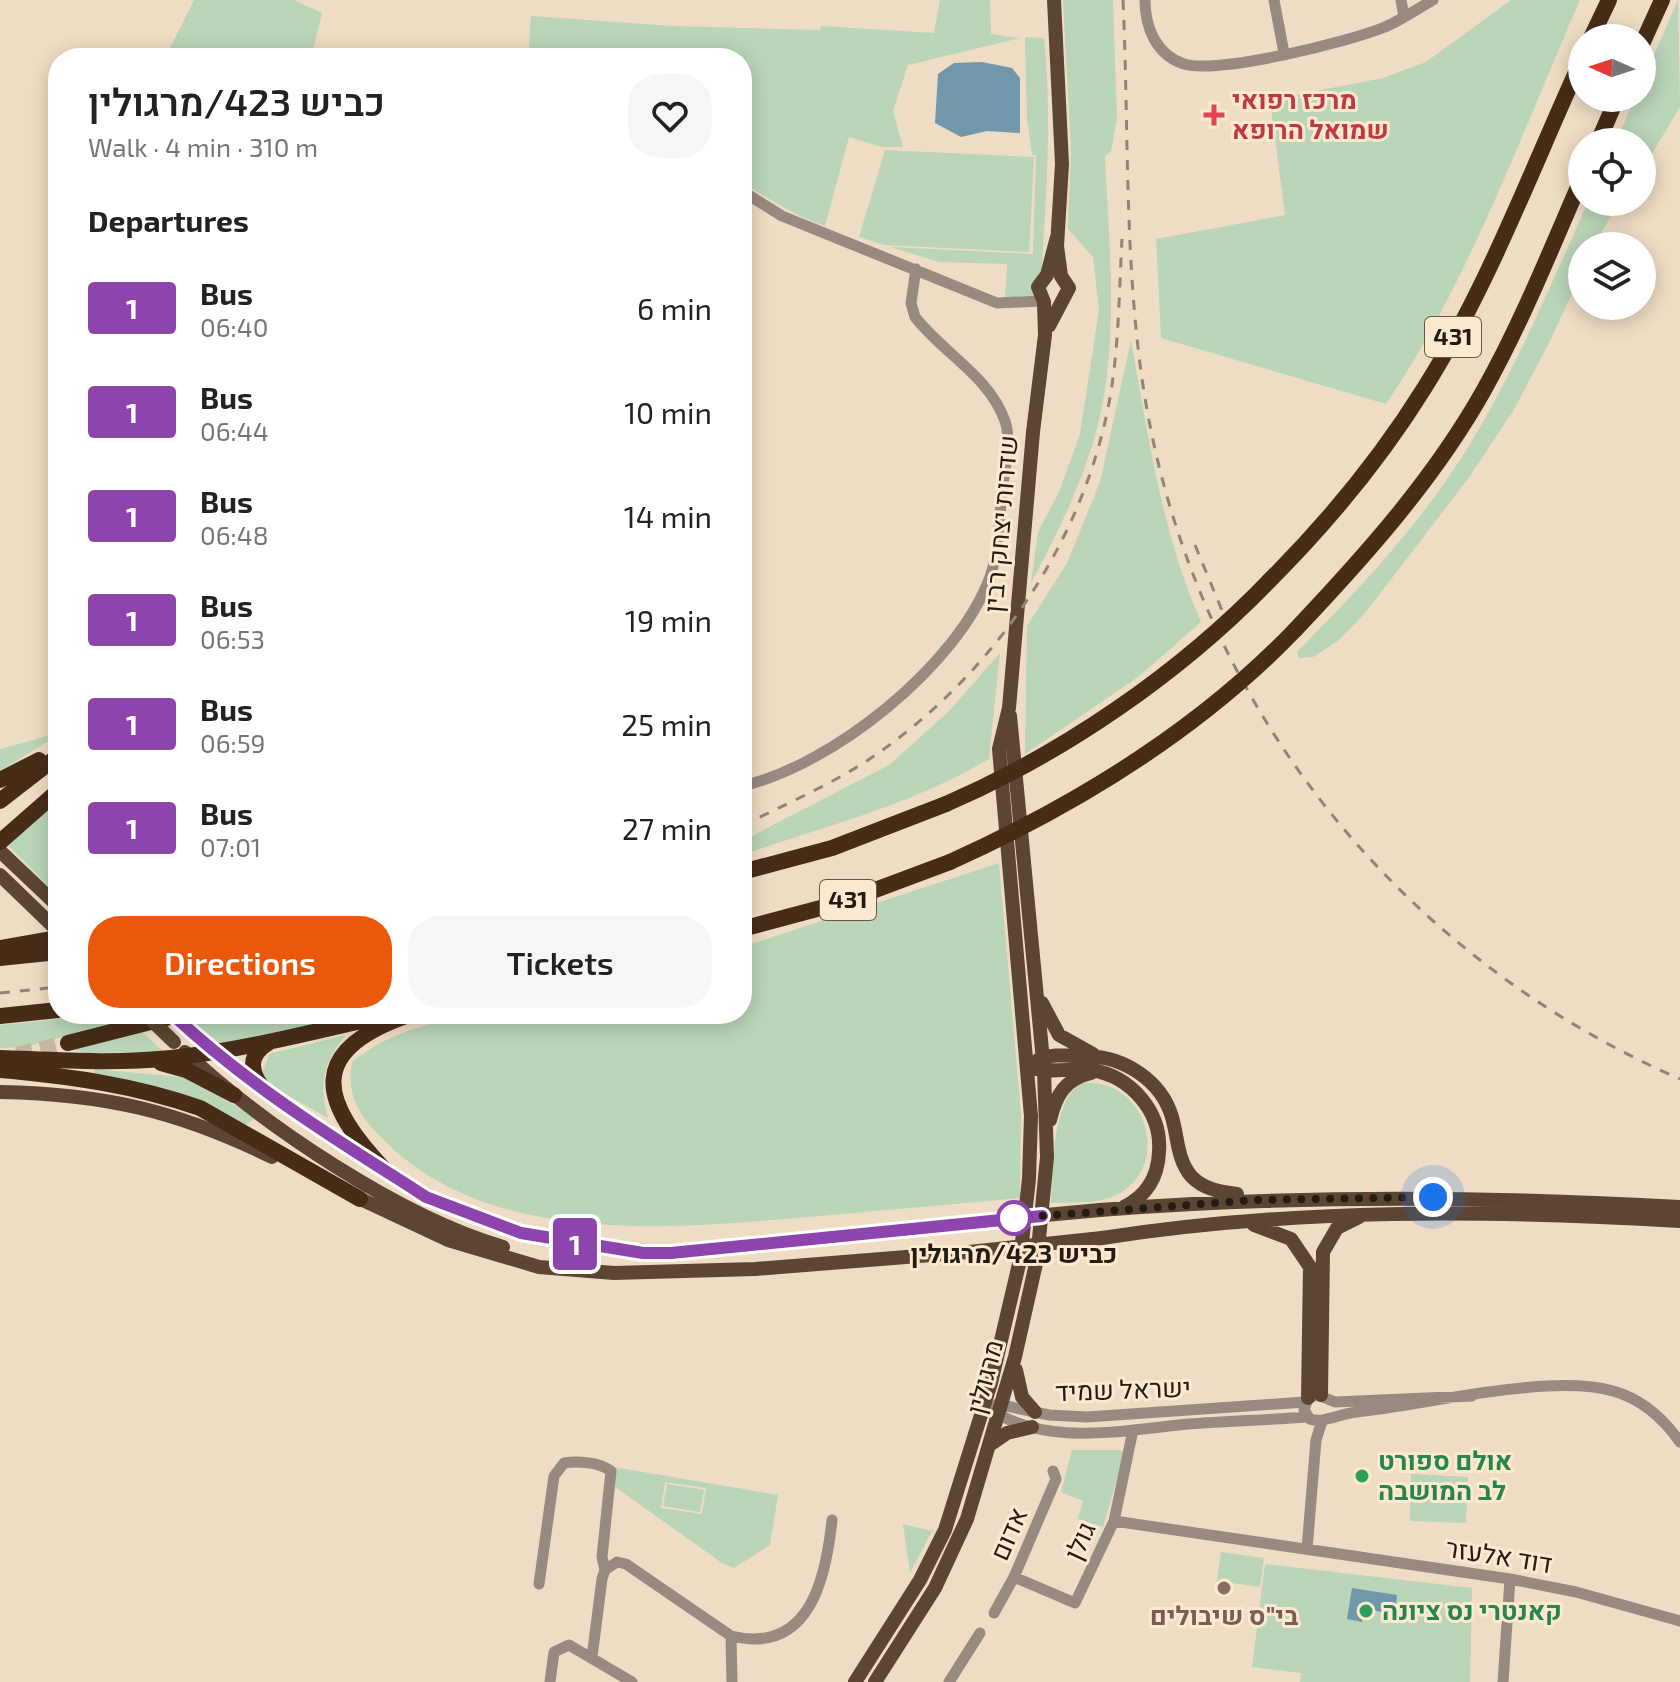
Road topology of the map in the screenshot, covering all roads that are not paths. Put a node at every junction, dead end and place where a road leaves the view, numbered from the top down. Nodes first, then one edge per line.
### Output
1 (1054, 0) edge
2 (1145, 0) edge
3 (1274, 0) edge
4 (1401, 0) edge
5 (1433, 0) edge
6 (1609, 0) edge
7 (1662, 0) edge
8 (1404, 17) junction
9 (1598, 24) edge
10 (1651, 24) edge
11 (1284, 53) junction
12 (1568, 89) edge
13 (752, 197) edge
14 (1568, 210) edge
15 (916, 269) junction
16 (1048, 291) junction
17 (1009, 708) junction
18 (48, 755) edge
19 (48, 764) edge
20 (0, 780) edge
21 (752, 783) edge
22 (48, 800) edge
23 (0, 801) edge
24 (0, 842) edge
25 (0, 851) edge
26 (752, 869) edge
27 (0, 875) edge
28 (48, 897) edge
29 (843, 902) junction
30 (48, 921) edge
31 (752, 926) edge
32 (752, 935) edge
33 (48, 940) edge
34 (0, 948) edge
35 (48, 953) edge
36 (0, 958) edge
37 (1036, 981) junction
38 (48, 1011) edge
39 (0, 1016) edge
40 (143, 1024) edge
41 (155, 1024) edge
42 (182, 1024) edge
43 (347, 1024) edge
44 (385, 1024) edge
45 (271, 1041) junction
46 (68, 1043) tunnel mouth
47 (212, 1052) junction
48 (189, 1055) junction
49 (1097, 1056) junction
50 (0, 1058) edge
51 (136, 1061) junction
52 (1044, 1064) junction
53 (1027, 1065) junction
54 (0, 1070) edge
55 (1104, 1073) junction
56 (265, 1091) junction
57 (0, 1092) edge
58 (234, 1095) junction
59 (1047, 1140) junction
60 (387, 1172) junction
61 (360, 1199) junction
62 (1277, 1199) junction
63 (1680, 1207) edge
64 (1120, 1209) junction
65 (1369, 1214) junction
66 (1680, 1221) edge
67 (1221, 1223) junction
68 (584, 1270) junction
69 (1015, 1357) junction
70 (1472, 1396) junction
71 (1315, 1399) junction
72 (984, 1405) junction
73 (1001, 1410) junction
74 (1317, 1419) junction
75 (1034, 1420) junction
76 (1133, 1430) junction
77 (1680, 1442) edge
78 (991, 1444) junction
79 (1053, 1471) dead end
80 (832, 1520) dead end
81 (1114, 1521) junction
82 (1307, 1549) junction
83 (605, 1570) junction
84 (1014, 1577) junction
85 (1510, 1579) junction
86 (539, 1584) dead end
87 (994, 1613) dead end
88 (1680, 1621) edge
89 (980, 1633) dead end
90 (731, 1636) junction
91 (592, 1657) junction
92 (550, 1682) edge
93 (632, 1682) edge
94 (732, 1682) edge
95 (855, 1682) edge
96 (875, 1682) edge
97 (949, 1682) edge
98 (1503, 1682) edge

1 - 16 main road, שדרות יצחק רבין
2 - 11 street
3 - 11 street
4 - 8 street
5 - 8 street
6 - 9 highway
7 - 10 highway
8 - 11 street
12 - 26 highway, 431, bridge
13 - 15 street
14 - 29 highway, 431, bridge
15 - 16 street
15 - 21 street
16 - 17 main road, שדרות יצחק רבין
17 - 37 main road, שדרות יצחק רבין
17 - 53 main road, שדרות יצחק רבין
18 - 20 highway
19 - 23 highway
22 - 24 highway
25 - 28 main road
27 - 30 main road
29 - 31 highway, 431
29 - 32 highway
33 - 34 highway
35 - 36 highway
37 - 49 main road
37 - 52 main road, שדרות יצחק רבין
38 - 39 highway
40 - 46 highway
41 - 48 main road, bridge
42 - 47 main road, bridge
43 - 45 highway
44 - 60 highway
45 - 47 highway
45 - 56 highway
47 - 48 highway
47 - 56 main road
48 - 51 highway
48 - 58 main road
49 - 52 main road
49 - 62 main road
50 - 51 highway
51 - 58 highway
52 - 53 main road
52 - 55 main road
52 - 59 main road, מרגולין
53 - 72 main road, מרגולין
54 - 61 highway
55 - 59 main road
55 - 64 main road
56 - 60 main road
57 - 61 main road
58 - 68 main road
59 - 69 main road, מרגולין
60 - 64 main road, bridge
61 - 68 main road
62 - 63 main road
62 - 64 main road
65 - 66 main road
65 - 67 main road
65 - 71 main road
67 - 68 main road, bridge
67 - 71 main road
69 - 73 main road, מרגולין
69 - 75 main road
70 - 71 street, ישראל שמיד
70 - 74 street, ישראל שמיד
70 - 77 street, ישראל שמיד
71 - 74 street
71 - 74 street
71 - 75 street, ישראל שמיד
72 - 73 street, ישראל שמיד
72 - 95 main road, מרגולין
73 - 75 street, ישראל שמיד
73 - 78 main road, מרגולין
74 - 76 street, ישראל שמיד
74 - 82 street
75 - 76 street, ישראל שמיד
75 - 78 main road
76 - 81 street, גולן
78 - 96 main road, מרגולין
79 - 84 street, אדום
80 - 90 street
81 - 82 street, דוד אלעזר
81 - 84 street, גולן
82 - 85 street, דוד אלעזר
83 - 86 street
83 - 90 street
83 - 91 street
84 - 87 street, אדום
85 - 88 street, דוד אלעזר
85 - 98 street
89 - 97 street
90 - 94 street
91 - 92 street
91 - 93 street

